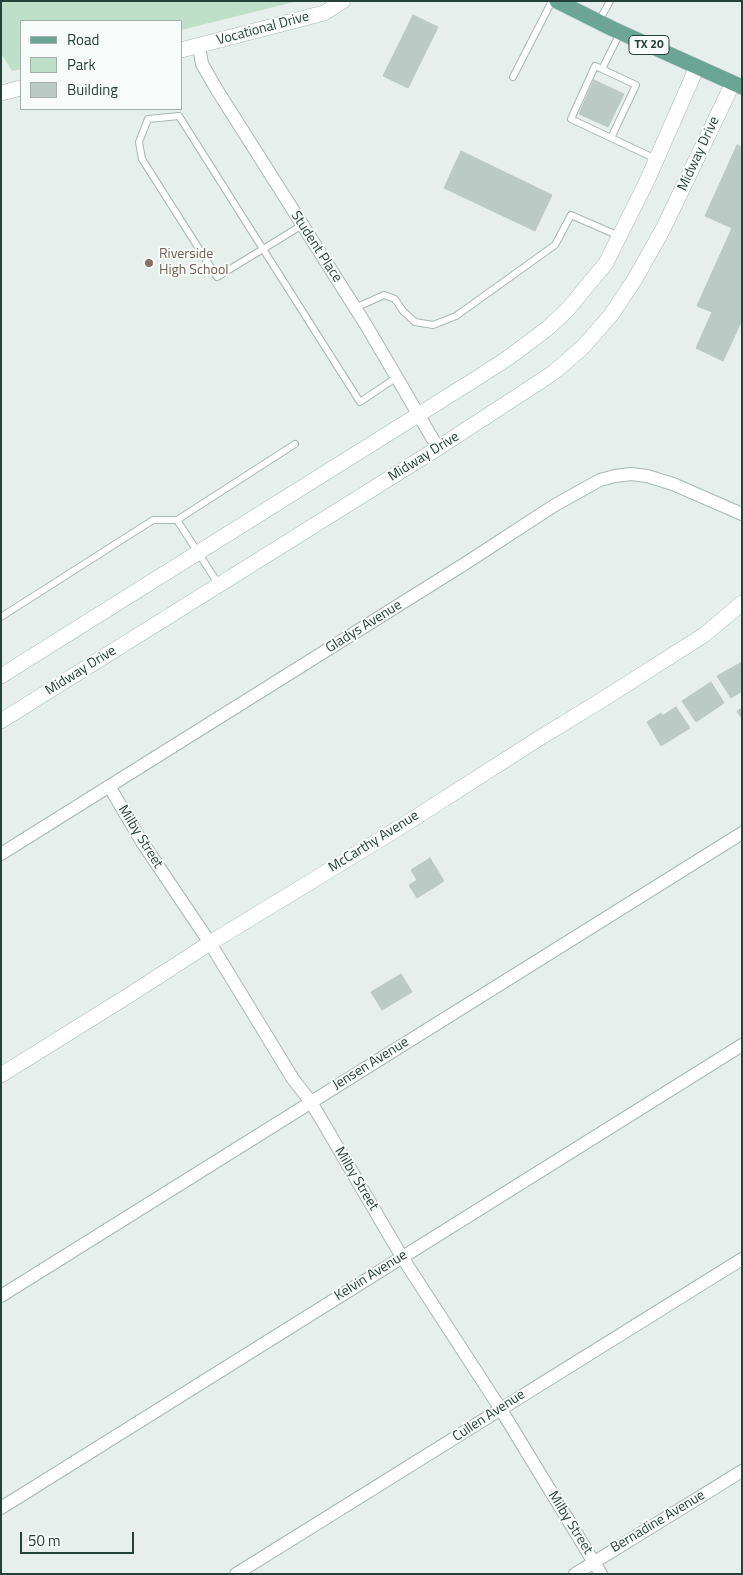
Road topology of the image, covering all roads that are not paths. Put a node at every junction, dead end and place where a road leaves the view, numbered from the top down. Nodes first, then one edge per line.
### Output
1 (343, 1) edge
2 (552, 1) edge
3 (557, 1) edge
4 (610, 1) edge
5 (599, 22) junction
6 (620, 32) junction
7 (199, 46) junction
8 (182, 50) edge
9 (698, 68) junction
10 (602, 69) junction
11 (514, 77) dead end
12 (737, 85) edge
13 (20, 88) edge
14 (1, 93) edge
15 (611, 138) junction
16 (656, 159) junction
17 (302, 225) junction
18 (619, 236) junction
19 (262, 249) junction
20 (355, 308) junction
21 (396, 377) junction
22 (417, 414) junction
23 (295, 444) dead end
24 (438, 448) junction
25 (742, 514) edge
26 (177, 520) junction
27 (198, 552) junction
28 (219, 585) junction
29 (742, 603) edge
30 (1, 617) edge
31 (1, 676) edge
32 (1, 721) edge
33 (109, 786) junction
34 (742, 833) edge
35 (1, 854) edge
36 (210, 943) junction
37 (742, 1045) edge
38 (1, 1075) edge
39 (311, 1102) junction
40 (402, 1257) junction
41 (742, 1259) edge
42 (1, 1296) edge
43 (500, 1408) junction
44 (742, 1471) edge
45 (1, 1508) edge
46 (594, 1562) junction
47 (236, 1574) edge
48 (575, 1574) edge
49 (601, 1574) edge

1 - 7 main road, Vocational Drive
2 - 11 lane
3 - 5 main road, TX 20
4 - 5 lane
5 - 6 main road, TX 20
6 - 9 main road, TX 20
6 - 10 lane
7 - 8 main road, Vocational Drive
7 - 17 street, Student Place
9 - 12 main road, TX 20
9 - 16 main road
10 - 15 lane
10 - 15 lane
12 - 24 main road, Midway Drive
13 - 14 main road
15 - 16 lane
16 - 18 main road
17 - 19 lane
17 - 20 street, Student Place
18 - 20 lane
18 - 22 main road
19 - 19 lane
19 - 21 lane
20 - 21 street, Student Place
21 - 22 street, Student Place
22 - 24 street, Student Place
22 - 27 main road
23 - 26 lane
24 - 28 main road, Midway Drive
25 - 33 street, Gladys Avenue
26 - 27 lane
26 - 30 lane
27 - 28 lane
27 - 31 main road
28 - 32 main road, Midway Drive
29 - 36 main road, McCarthy Avenue
33 - 35 street, Gladys Avenue
33 - 36 street, Milby Street
34 - 39 street, Jensen Avenue
36 - 38 main road, McCarthy Avenue
36 - 39 street, Milby Street
37 - 40 street, Kelvin Avenue
39 - 40 street, Milby Street
39 - 42 street, Jensen Avenue
40 - 43 street, Milby Street
40 - 45 street, Kelvin Avenue
41 - 43 street, Cullen Avenue
43 - 46 street, Milby Street
43 - 47 street, Cullen Avenue
44 - 46 street, Bernadine Avenue
46 - 48 street, Bernadine Avenue
46 - 49 street, Milby Street

